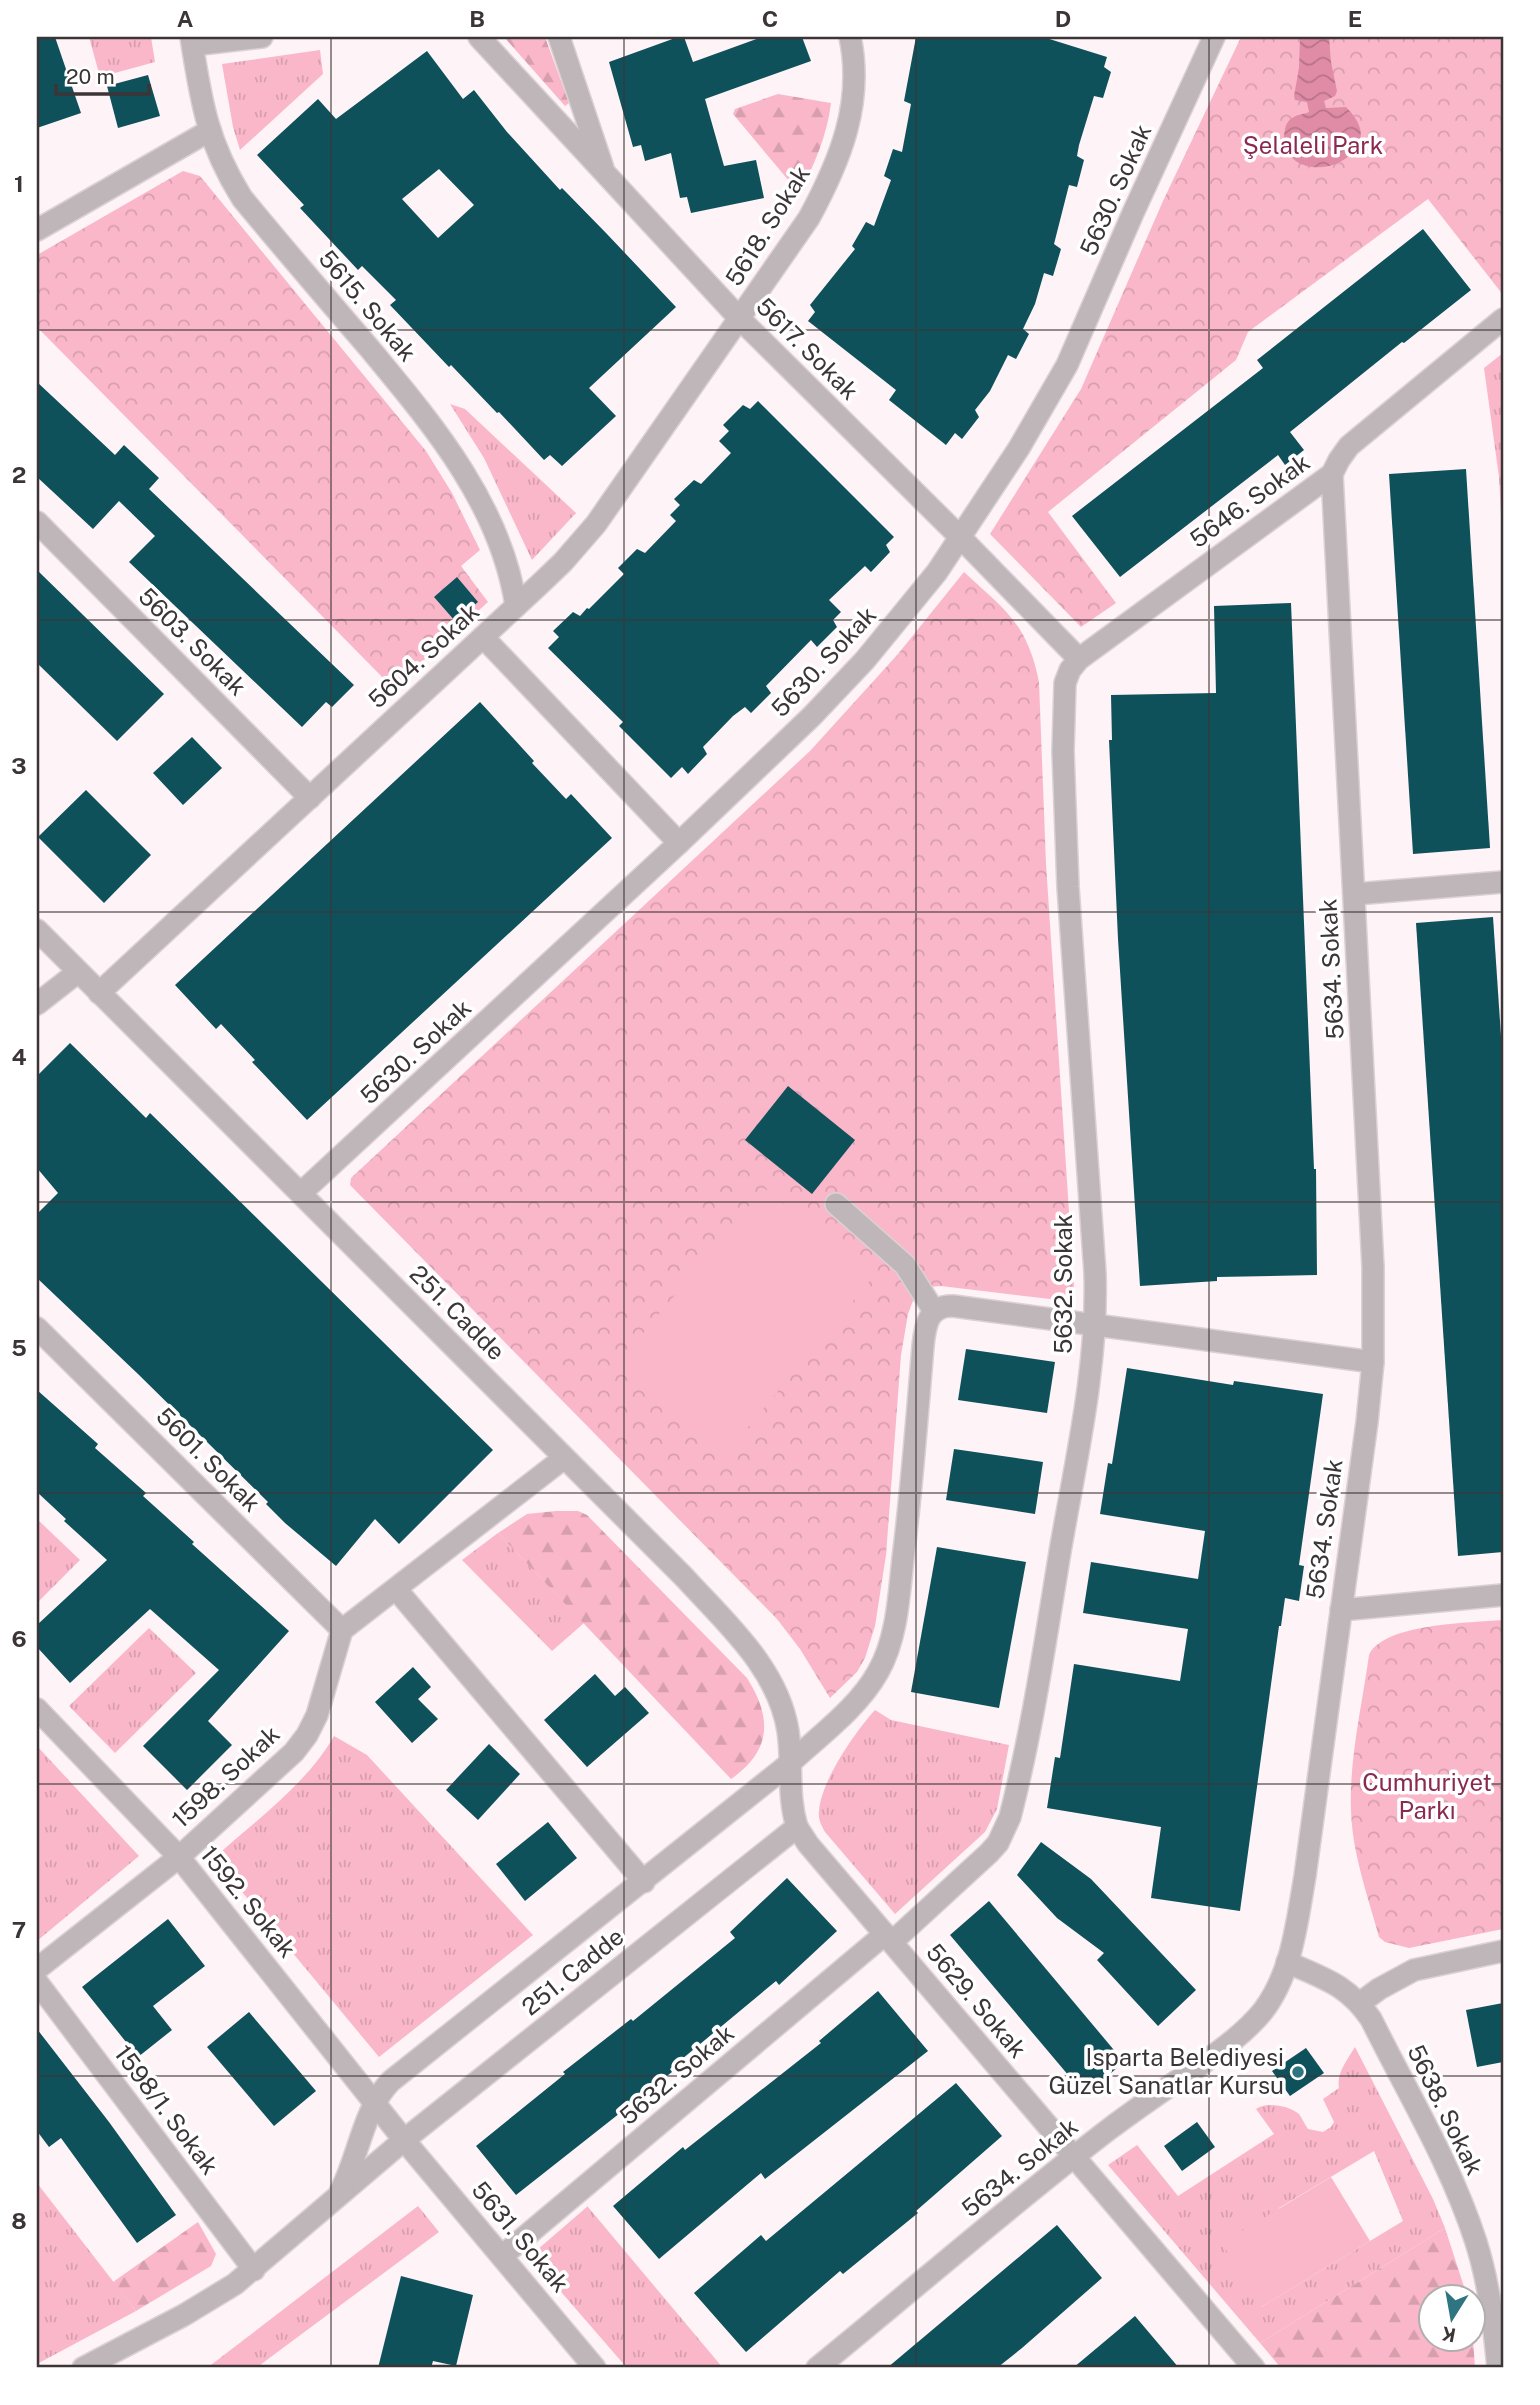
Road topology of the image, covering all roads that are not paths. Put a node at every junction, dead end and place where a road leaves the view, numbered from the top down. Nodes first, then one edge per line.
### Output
1 (262, 37) edge
2 (479, 37) edge
3 (559, 37) edge
4 (850, 37) edge
5 (1214, 37) edge
6 (192, 41) edge
7 (209, 131) junction
8 (605, 174) junction
9 (37, 230) edge
10 (740, 319) junction
11 (1503, 319) edge
12 (1332, 474) junction
13 (37, 522) edge
14 (961, 538) junction
15 (516, 606) junction
16 (483, 637) junction
17 (1079, 659) junction
18 (310, 798) junction
19 (679, 843) junction
20 (1503, 882) edge
21 (1355, 894) junction
22 (37, 930) edge
23 (78, 972) junction
24 (99, 993) junction
25 (37, 1004) edge
26 (301, 1194) junction
27 (836, 1204) dead end
28 (934, 1311) junction
29 (1096, 1324) junction
30 (37, 1328) edge
31 (1373, 1362) junction
32 (564, 1458) junction
33 (396, 1589) junction
34 (1503, 1595) edge
35 (1341, 1610) junction
36 (342, 1630) junction
37 (37, 1709) edge
38 (789, 1763) junction
39 (797, 1827) junction
40 (179, 1857) junction
41 (644, 1882) junction
42 (889, 1938) junction
43 (1503, 1951) edge
44 (1287, 1962) junction
45 (37, 1969) edge
46 (37, 1982) edge
47 (1360, 2003) junction
48 (374, 2102) junction
49 (404, 2140) junction
50 (1074, 2157) junction
51 (334, 2201) junction
52 (502, 2256) junction
53 (254, 2270) junction
54 (83, 2368) edge
55 (595, 2368) edge
56 (817, 2368) edge
57 (1254, 2368) edge
58 (1497, 2368) edge

1 - 6 street
2 - 8 street, 5617. Sokak
3 - 8 street
4 - 10 street, 5618. Sokak
5 - 14 street, 5630. Sokak
6 - 7 street, 5615. Sokak
7 - 9 street
7 - 15 street, 5615. Sokak
8 - 10 street, 5617. Sokak
10 - 14 street, 5617. Sokak
10 - 15 street, 5604. Sokak
11 - 12 street, 5646. Sokak
12 - 17 street, 5646. Sokak
12 - 21 street, 5634. Sokak
13 - 18 street, 5603. Sokak
14 - 17 street, 5617. Sokak
14 - 19 street, 5630. Sokak
15 - 16 street, 5604. Sokak
16 - 18 street, 5604. Sokak
16 - 19 street
17 - 29 street, 5632. Sokak
18 - 24 street, 5604. Sokak
19 - 26 street, 5630. Sokak
20 - 21 street
21 - 31 street, 5634. Sokak
22 - 23 street, 251. Cadde
23 - 24 street, 251. Cadde
23 - 25 street
24 - 26 street, 251. Cadde
26 - 32 street, 251. Cadde
27 - 28 street
28 - 29 street
28 - 38 street
29 - 31 street
29 - 42 street, 5632. Sokak
30 - 36 street, 5601. Sokak
31 - 35 street, 5634. Sokak
32 - 33 street
32 - 38 street, 251. Cadde
33 - 36 street
33 - 41 street
34 - 35 street
35 - 44 street, 5634. Sokak
36 - 40 street, 1598. Sokak
37 - 40 street, 1592. Sokak
38 - 39 street, 251. Cadde
38 - 41 street, 251. Cadde
39 - 42 street, 5629. Sokak
39 - 49 street, 251. Cadde
40 - 45 street, 1598. Sokak
40 - 48 street, 1592. Sokak
41 - 48 street, 251. Cadde
42 - 50 street, 5629. Sokak
42 - 52 street, 5632. Sokak
43 - 47 street
44 - 47 street, 5638. Sokak
44 - 50 street, 5634. Sokak
46 - 53 street, 1598/1. Sokak
47 - 58 street, 5638. Sokak
48 - 49 street, 1592. Sokak
48 - 51 street, 251. Cadde
49 - 51 street, 251. Cadde
49 - 52 street, 5631. Sokak
50 - 56 street, 5634. Sokak
50 - 57 street, 5629. Sokak
51 - 53 street, 251. Cadde
52 - 55 street, 5631. Sokak
53 - 54 street, 251. Cadde

